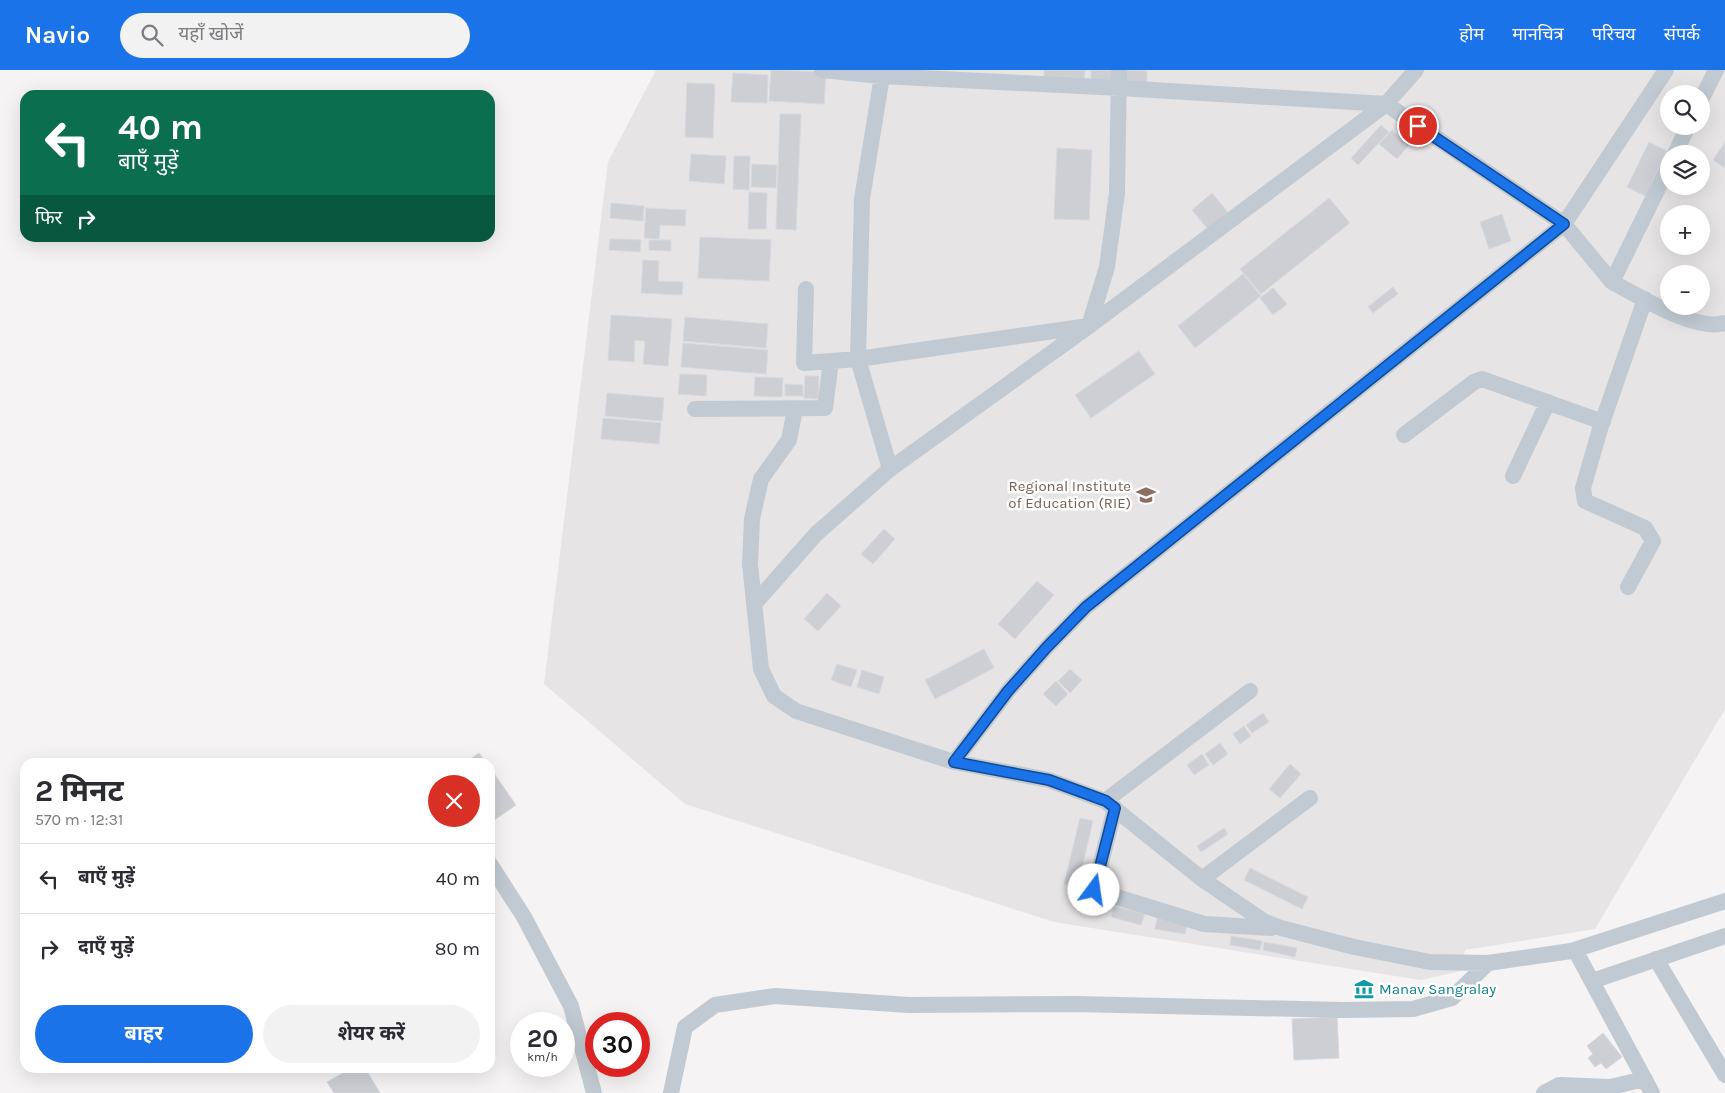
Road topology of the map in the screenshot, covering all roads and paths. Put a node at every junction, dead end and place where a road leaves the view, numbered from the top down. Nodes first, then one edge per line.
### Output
1 (822, 70) edge
2 (1119, 70) edge
3 (1416, 70) edge
4 (1666, 70) edge
5 (1716, 70) edge
6 (882, 73) edge
7 (1708, 85) edge
8 (1120, 88) junction
9 (1386, 104) junction
10 (1660, 184) edge
11 (1564, 224) junction
12 (1612, 282) junction
13 (806, 289) dead end
14 (1644, 299) junction
15 (1725, 323) edge
16 (1089, 326) junction
17 (858, 359) junction
18 (832, 361) junction
19 (1548, 402) junction
20 (696, 409) dead end
21 (795, 409) junction
22 (1603, 422) junction
23 (1404, 435) dead end
24 (890, 469) junction
25 (1512, 476) dead end
26 (1628, 587) dead end
27 (755, 603) junction
28 (1250, 691) dead end
29 (954, 762) junction
30 (1310, 798) dead end
31 (1110, 805) junction
32 (495, 872) edge
33 (1202, 879) junction
34 (1725, 901) edge
35 (1281, 928) junction
36 (1725, 936) edge
37 (1575, 950) junction
38 (1656, 959) junction
39 (1488, 963) junction
40 (1592, 980) junction
41 (1723, 1068) edge
42 (1648, 1086) edge
43 (594, 1093) edge
44 (671, 1093) edge
45 (1544, 1093) edge

1 - 6 street
2 - 8 street
3 - 9 street
4 - 11 street
5 - 7 street
6 - 8 street
6 - 17 street
8 - 9 street
8 - 16 street
9 - 11 street
9 - 16 street
10 - 12 street
11 - 12 street
11 - 29 street
12 - 14 street
13 - 18 street
14 - 15 street
14 - 22 street
16 - 17 street
16 - 24 street
17 - 18 street
17 - 24 street
18 - 21 street
19 - 22 street
19 - 23 street
19 - 25 street
20 - 21 street
21 - 27 street
22 - 26 street
24 - 27 street
27 - 29 street
28 - 31 street
29 - 31 street
30 - 33 street
31 - 33 street
31 - 35 street
32 - 43 street
33 - 35 street
34 - 37 street
35 - 39 street
36 - 38 street
37 - 39 street
37 - 40 street
38 - 40 street
38 - 41 street
39 - 44 street
40 - 42 street
42 - 45 street

